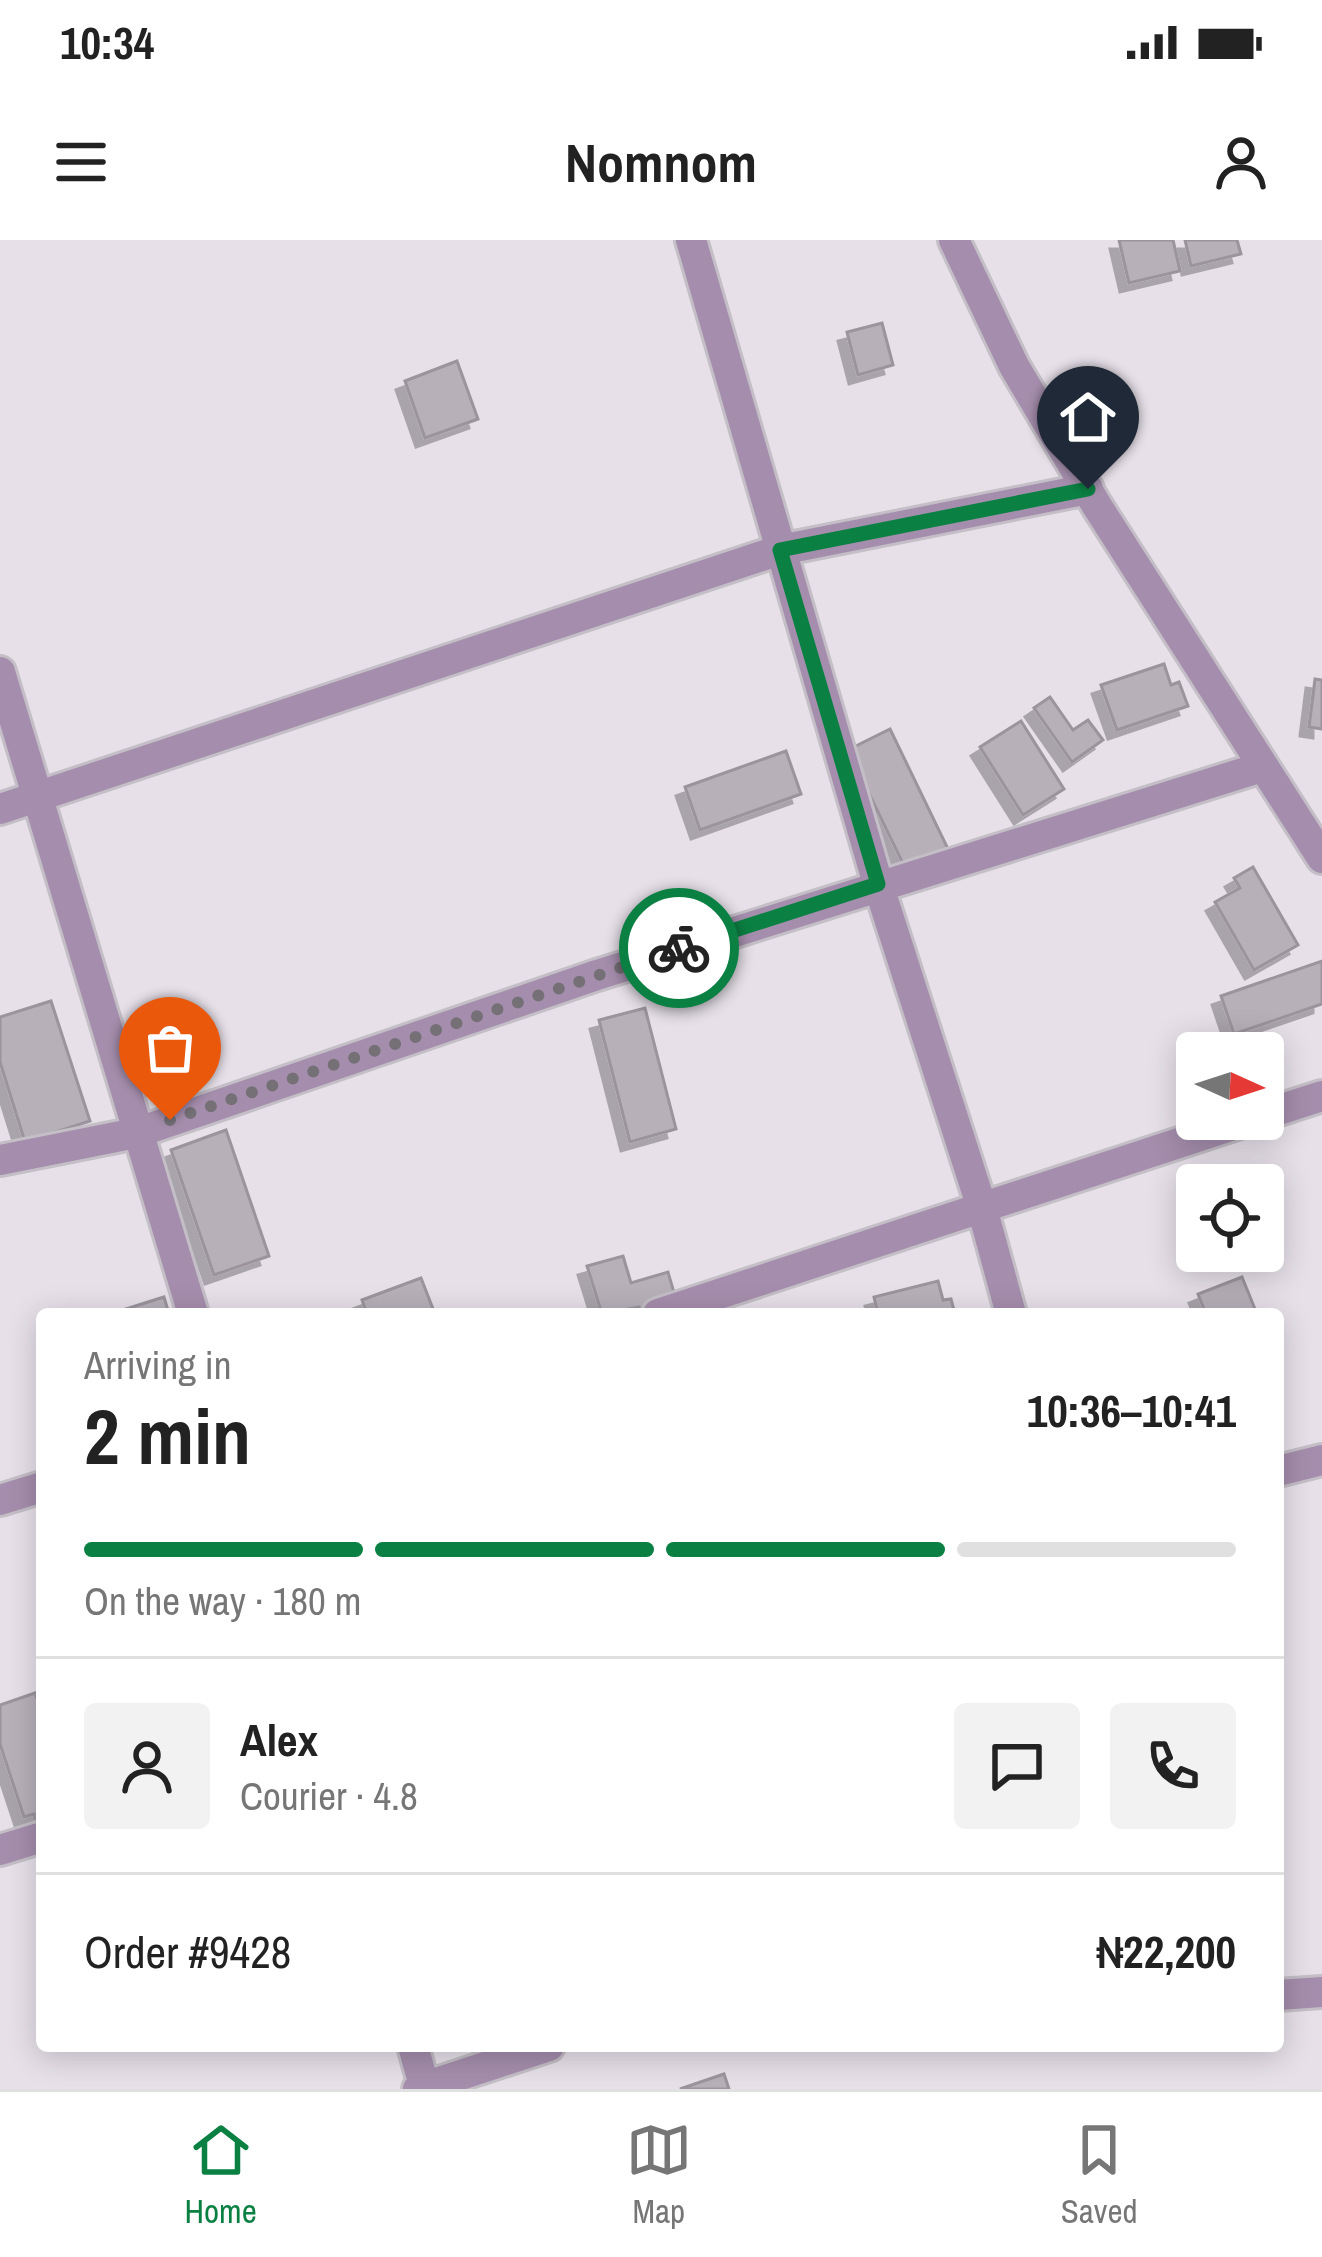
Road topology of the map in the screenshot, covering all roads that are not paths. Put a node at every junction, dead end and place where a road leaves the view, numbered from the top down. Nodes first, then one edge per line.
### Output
1 (691, 240) edge
2 (954, 240) edge
3 (1088, 489) junction
4 (780, 550) junction
5 (0, 672) edge
6 (1262, 767) junction
7 (36, 799) junction
8 (0, 809) edge
9 (1322, 858) edge
10 (878, 884) junction
11 (1322, 1096) edge
12 (1284, 1108) edge
13 (136, 1133) junction
14 (1188, 1140) edge
15 (0, 1160) edge
16 (982, 1208) junction
17 (191, 1308) edge
18 (676, 1308) edge
19 (1009, 1308) edge
20 (1322, 1460) edge
21 (1284, 1470) edge
22 (36, 1489) edge
23 (0, 1500) edge
24 (36, 1840) edge
25 (0, 1850) edge
26 (1322, 1992) edge
27 (1284, 1995) edge
28 (414, 2052) edge
29 (531, 2052) edge
30 (422, 2088) edge

1 - 4 street
2 - 3 street
3 - 4 street
3 - 6 street
4 - 7 street
4 - 10 street
5 - 7 street
6 - 9 street
6 - 10 street
7 - 8 street
7 - 13 street
10 - 13 street
10 - 16 street
11 - 12 street
13 - 15 street
13 - 17 street
14 - 16 street
16 - 18 street
16 - 19 street
20 - 21 street
22 - 23 street
24 - 25 street
26 - 27 street
28 - 30 street
29 - 30 street

